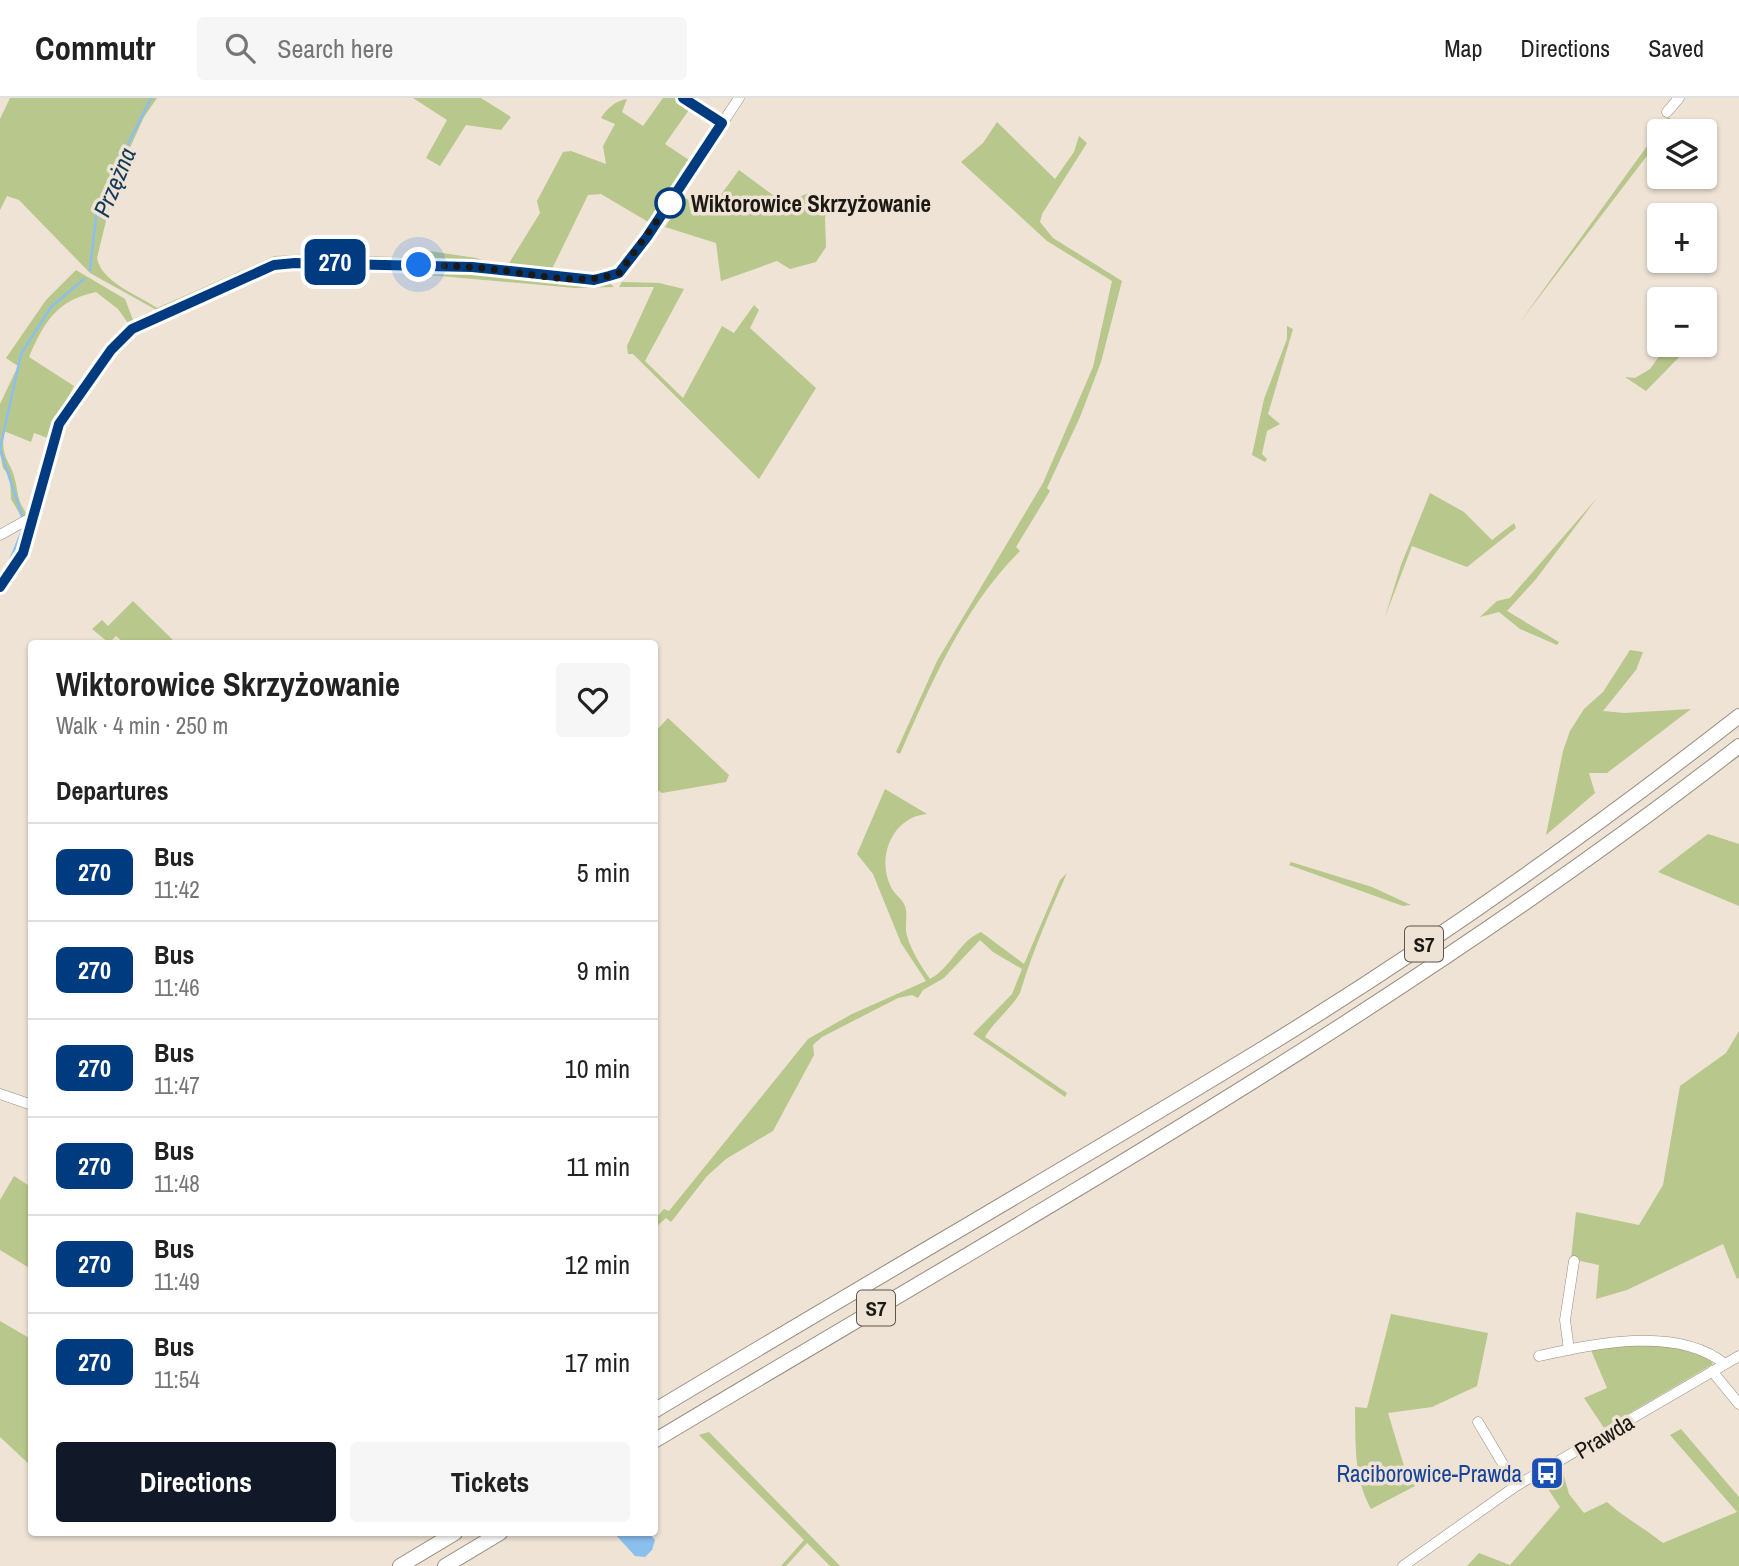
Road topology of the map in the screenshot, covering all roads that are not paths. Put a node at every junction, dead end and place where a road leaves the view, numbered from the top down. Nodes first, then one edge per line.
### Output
1 (683, 98) edge
2 (739, 98) edge
3 (1679, 98) edge
4 (1667, 112) dead end
5 (722, 123) junction
6 (34, 516) junction
7 (0, 535) edge
8 (0, 587) edge
9 (1739, 716) edge
10 (1739, 746) edge
11 (0, 1094) edge
12 (28, 1104) edge
13 (1574, 1261) dead end
14 (1569, 1350) junction
15 (1539, 1356) dead end
16 (1739, 1356) edge
17 (1725, 1364) junction
18 (1712, 1371) junction
19 (1739, 1404) edge
20 (658, 1409) edge
21 (1478, 1422) dead end
22 (658, 1439) edge
23 (1516, 1486) junction
24 (449, 1536) edge
25 (495, 1536) edge
26 (400, 1566) edge
27 (444, 1566) edge
28 (1403, 1566) edge

1 - 5 street
2 - 5 street
3 - 4 street
5 - 6 street
6 - 7 street
6 - 8 street
9 - 20 highway, S7
10 - 22 highway, S7
11 - 12 street
13 - 14 street
14 - 15 street
14 - 17 street
16 - 17 street, Prawda
17 - 18 street, Prawda
18 - 19 street
18 - 23 street, Prawda
21 - 23 street
23 - 28 street, Prawda
24 - 26 highway
25 - 27 highway

